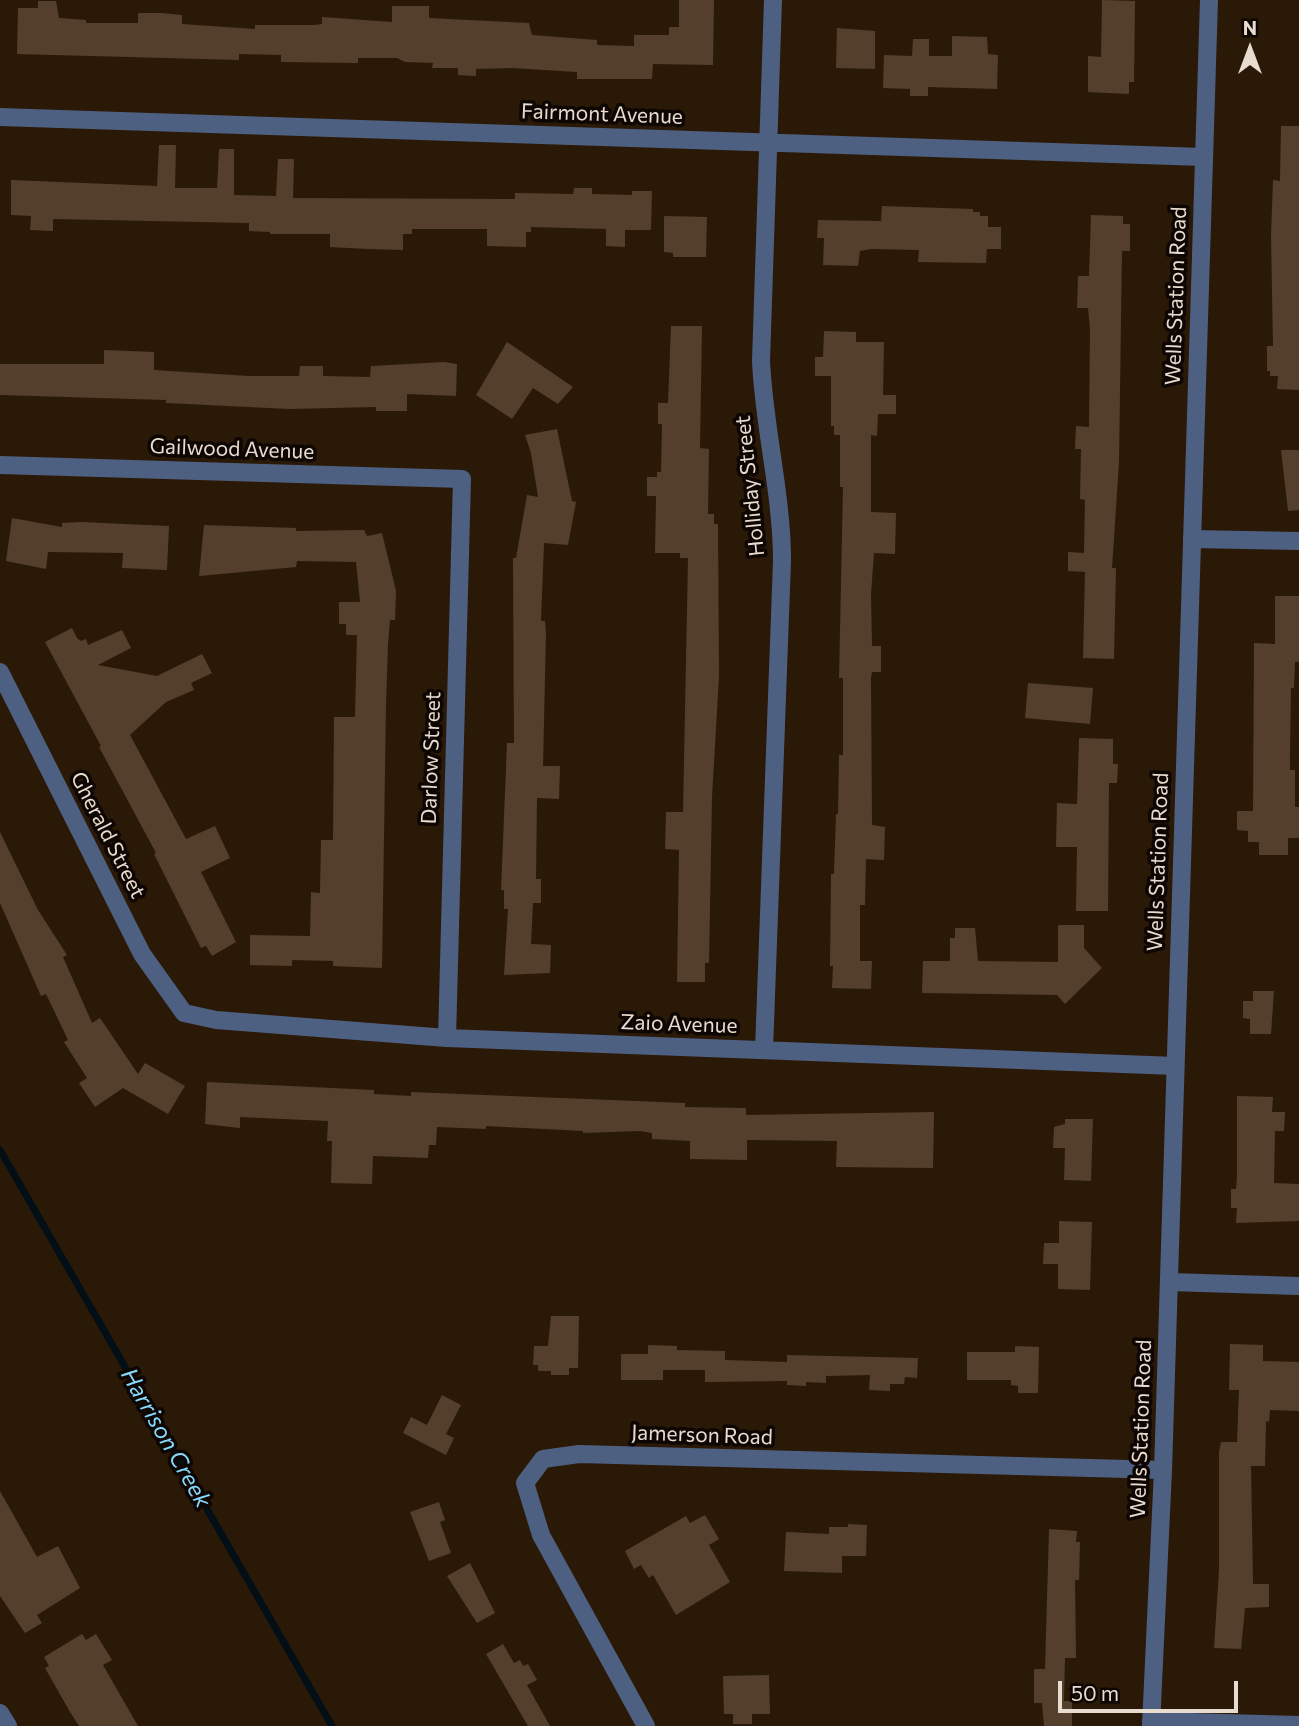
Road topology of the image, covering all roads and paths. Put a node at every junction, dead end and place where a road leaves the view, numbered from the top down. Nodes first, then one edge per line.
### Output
1 (773, 0) edge
2 (1209, 0) edge
3 (0, 117) edge
4 (768, 142) junction
5 (1203, 157) junction
6 (0, 465) edge
7 (462, 479) joint
8 (1192, 539) junction
9 (1299, 541) edge
10 (0, 672) edge
11 (184, 1013) joint
12 (447, 1038) junction
13 (764, 1050) junction
14 (1175, 1066) junction
15 (1169, 1282) junction
16 (1299, 1286) edge
17 (1163, 1470) junction
18 (0, 1713) edge
19 (1151, 1724) edge
20 (1299, 1725) edge
21 (8, 1726) edge
22 (646, 1726) edge

1 - 4 street, Holliday Street
2 - 5 street, Wells Station Road
3 - 4 street, Fairmont Avenue
4 - 5 street, Fairmont Avenue
4 - 13 street, Holliday Street
5 - 8 street, Wells Station Road
6 - 7 street, Gailwood Avenue
7 - 12 street, Darlow Street
8 - 9 street
8 - 14 street, Wells Station Road
10 - 11 street, Gherald Street
11 - 12 street, Zaio Avenue
12 - 13 street, Zaio Avenue
13 - 14 street, Zaio Avenue
14 - 15 street, Wells Station Road
15 - 16 street
15 - 17 street, Wells Station Road
17 - 19 street, Wells Station Road
17 - 22 street, Jamerson Road
18 - 21 street
19 - 20 street

